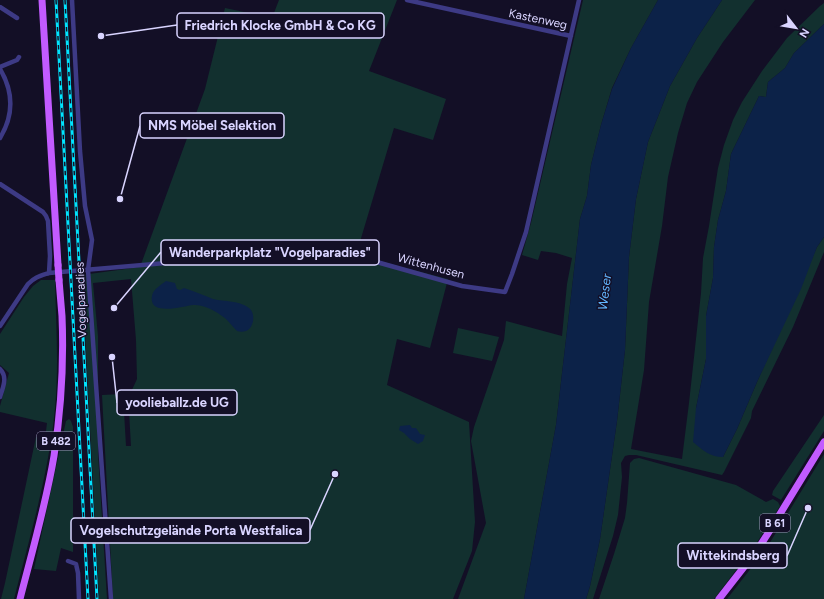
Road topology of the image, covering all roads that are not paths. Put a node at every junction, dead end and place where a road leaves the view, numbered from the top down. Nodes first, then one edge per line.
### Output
1 (42, 0) edge
2 (72, 0) edge
3 (407, 0) edge
4 (579, 0) edge
5 (0, 7) edge
6 (17, 18) dead end
7 (571, 36) junction
8 (19, 57) dead end
9 (0, 68) edge
10 (0, 138) edge
11 (0, 184) edge
12 (88, 270) junction
13 (49, 273) junction
14 (0, 326) edge
15 (0, 369) edge
16 (0, 397) edge
17 (824, 442) edge
18 (68, 561) dead end
19 (20, 599) edge
20 (79, 599) edge
21 (110, 599) edge
22 (719, 599) edge

1 - 19 main road, B 482, bridge
2 - 12 street, Vogelparadies
3 - 7 street, Kastenweg
4 - 7 street
5 - 6 street
7 - 12 street, Wittenhusen
8 - 9 street
9 - 10 street
11 - 13 street
12 - 13 street, Wittenhusen
12 - 21 street, Vogelparadies
13 - 14 street, Wittenhusen
15 - 16 street
17 - 22 main road, B 61
18 - 20 street

